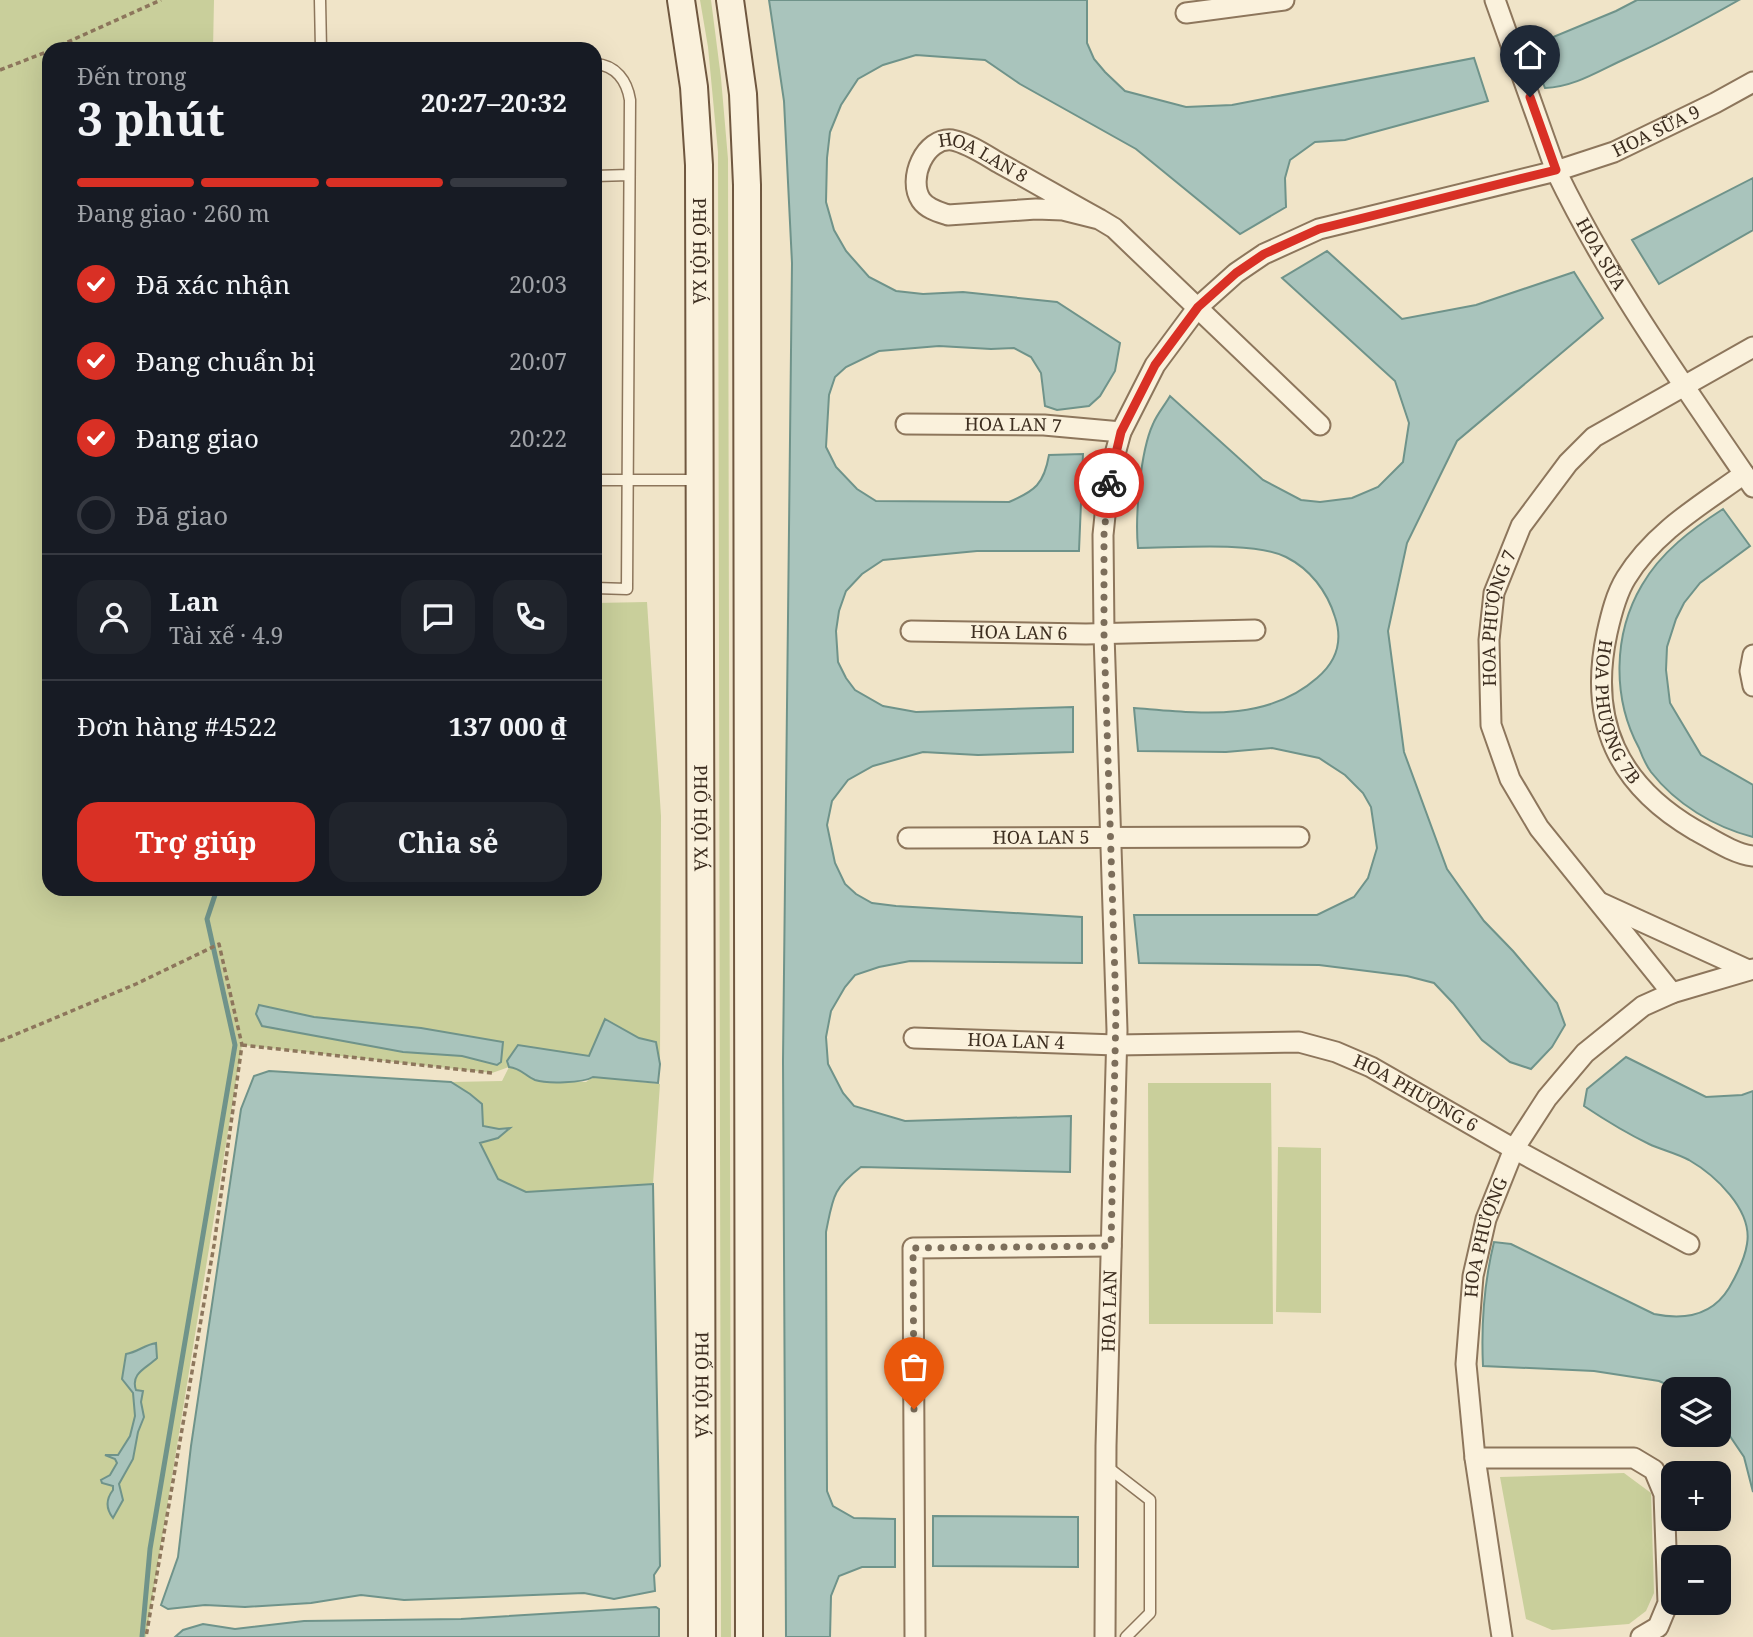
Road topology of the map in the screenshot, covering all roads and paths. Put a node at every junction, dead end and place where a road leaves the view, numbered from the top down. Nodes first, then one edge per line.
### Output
1 (162, 0) edge
2 (320, 0) edge
3 (681, 0) edge
4 (730, 0) edge
5 (1284, 0) edge
6 (1495, 0) edge
7 (1185, 13) dead end
8 (69, 42) edge
9 (321, 42) edge
10 (42, 54) edge
11 (602, 66) edge
12 (0, 70) edge
13 (1753, 82) edge
14 (1556, 170) junction
15 (629, 175) junction
16 (602, 176) edge
17 (1099, 219) junction
18 (1198, 307) junction
19 (1753, 347) edge
20 (1683, 386) junction
21 (906, 424) dead end
22 (1320, 425) dead end
23 (1121, 432) junction
24 (602, 480) edge
25 (627, 480) junction
26 (699, 480) junction
27 (1748, 480) edge
28 (602, 588) edge
29 (1255, 630) dead end
30 (911, 631) dead end
31 (1104, 634) junction
32 (1753, 655) edge
33 (1753, 686) edge
34 (1299, 837) dead end
35 (908, 838) dead end
36 (1110, 838) junction
37 (1753, 856) edge
38 (1597, 901) junction
39 (1751, 969) edge
40 (1672, 993) junction
41 (914, 1038) dead end
42 (0, 1041) edge
43 (242, 1045) junction
44 (1116, 1045) junction
45 (492, 1073) dead end
46 (1514, 1149) junction
47 (1689, 1244) dead end
48 (1111, 1246) junction
49 (1475, 1458) junction
50 (1106, 1466) junction
51 (146, 1637) edge
52 (702, 1637) edge
53 (750, 1637) edge
54 (915, 1637) edge
55 (1105, 1637) edge
56 (1126, 1637) edge
57 (1502, 1637) edge
58 (1641, 1637) edge

1 - 8 path
2 - 9 lane
3 - 26 main road, PHỐ HỘI XÁ
4 - 53 main road
5 - 7 street
6 - 14 street, HOA SỮA
10 - 12 path
11 - 15 lane
13 - 14 street, HOA SỮA 9
14 - 18 street, HOA LAN
14 - 20 street, HOA SỮA
15 - 16 lane
15 - 25 lane
17 - 17 street, HOA LAN 8
17 - 18 street, HOA LAN 8
18 - 22 street, HOA LAN 8
18 - 23 street, HOA LAN
19 - 20 street, HOA PHƯỢNG 7
20 - 27 street, HOA SỮA
20 - 38 street, HOA PHƯỢNG 7
21 - 23 street, HOA LAN 7
23 - 31 street, HOA LAN
24 - 25 lane
25 - 26 lane
25 - 28 lane
26 - 52 main road, PHỐ HỘI XÁ
27 - 37 street, HOA PHƯỢNG 7B
29 - 31 street, HOA LAN 6
30 - 31 street, HOA LAN 6
31 - 36 street, HOA LAN
32 - 33 street
34 - 36 street, HOA LAN 5
35 - 36 street, HOA LAN 5
36 - 44 street, HOA LAN
38 - 39 street, HOA PHƯỢNG 7
38 - 40 street, HOA PHƯỢNG 7
39 - 40 street, HOA PHƯỢNG
40 - 46 street, HOA PHƯỢNG
41 - 44 street, HOA LAN 4
42 - 43 path
43 - 45 path
43 - 51 path
44 - 46 street, HOA PHƯỢNG 6
44 - 48 street, HOA LAN
46 - 47 street, HOA PHƯỢNG 6
46 - 49 street, HOA PHƯỢNG
48 - 50 street, HOA LAN
48 - 54 street
49 - 57 street, HOA PHƯỢNG
49 - 58 street
50 - 55 street, HOA LAN
50 - 56 lane

